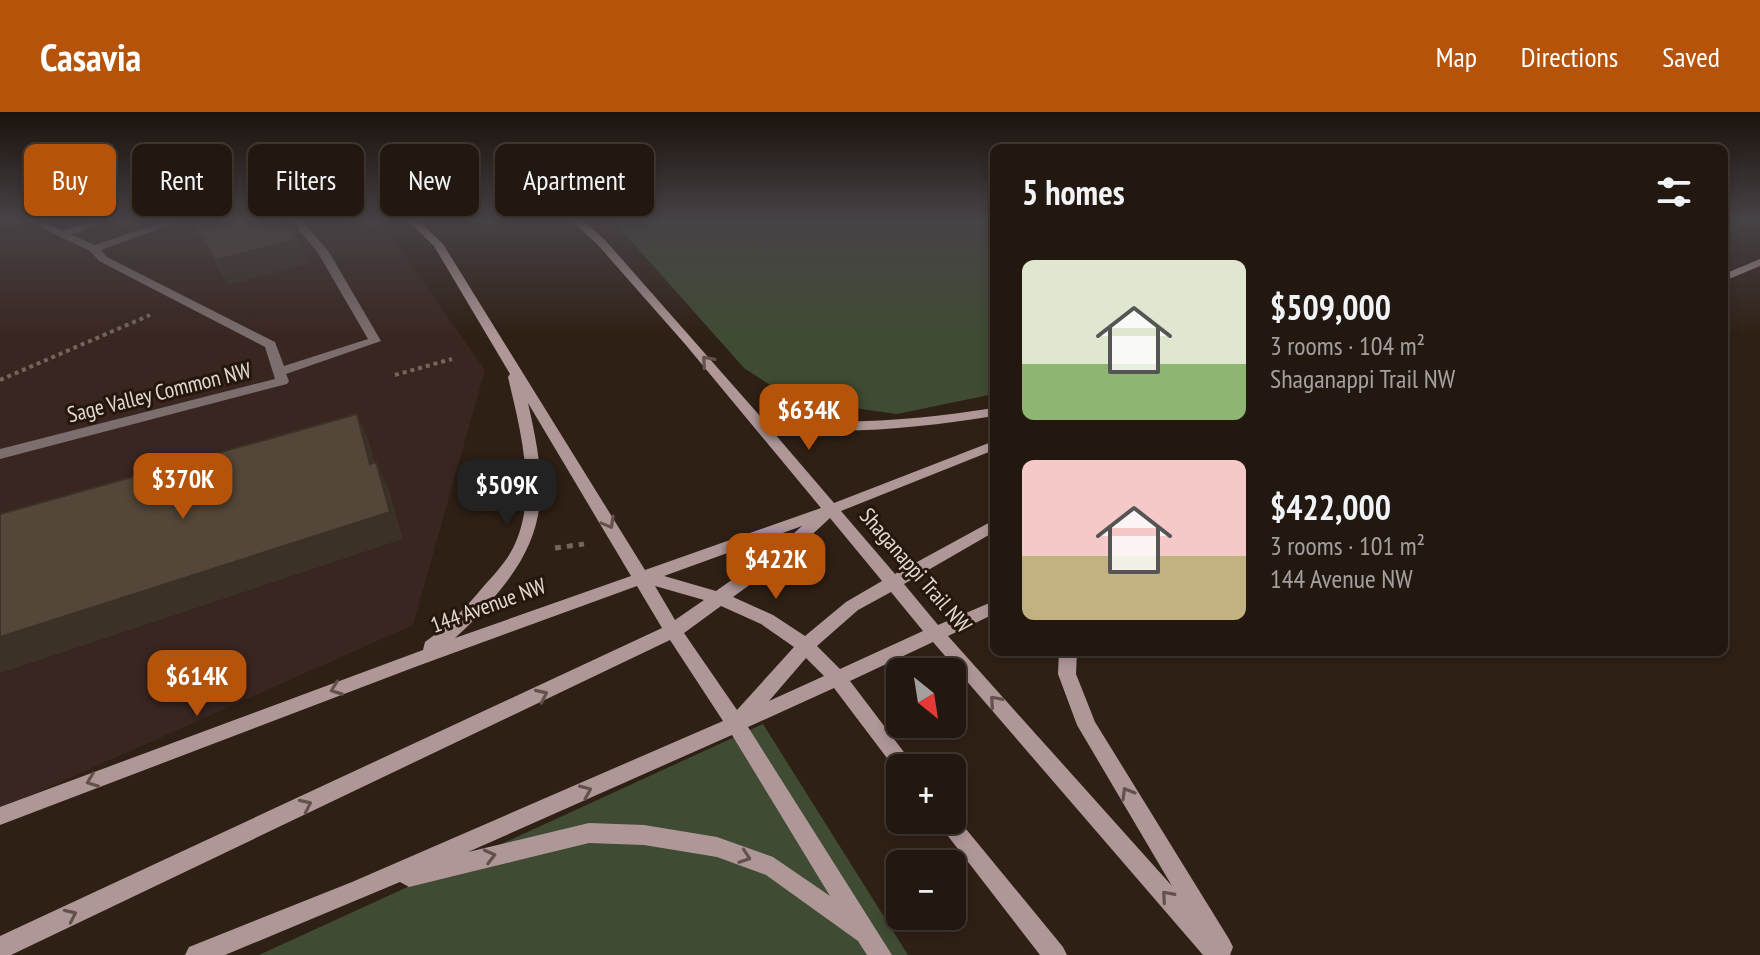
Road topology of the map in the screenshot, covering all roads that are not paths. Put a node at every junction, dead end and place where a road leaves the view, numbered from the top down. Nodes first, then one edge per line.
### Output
1 (102, 258) edge
2 (327, 258) edge
3 (447, 258) edge
4 (615, 258) edge
5 (1760, 262) edge
6 (1728, 276) edge
7 (511, 360) junction
8 (279, 372) junction
9 (990, 413) edge
10 (758, 420) junction
11 (990, 447) edge
12 (0, 454) edge
13 (830, 510) junction
14 (990, 527) edge
15 (640, 577) junction
16 (892, 581) junction
17 (722, 599) junction
18 (990, 609) edge
19 (673, 631) junction
20 (935, 633) junction
21 (806, 646) junction
22 (1068, 656) edge
23 (409, 662) junction
24 (835, 679) junction
25 (736, 724) junction
26 (895, 754) edge
27 (0, 816) edge
28 (959, 834) edge
29 (360, 889) junction
30 (874, 945) edge
31 (0, 948) edge
32 (197, 955) edge
33 (1055, 955) edge
34 (1218, 955) edge
35 (1226, 955) edge

1 - 8 lane, Sage Valley Common NW
2 - 8 lane
3 - 7 main road
10 -> 4 main road, Shaganappi Trail NW
5 - 6 main road
7 -> 15 main road
7 - 23 main road
8 - 12 lane, Sage Valley Common NW
9 - 10 main road
10 - 13 main road, Shaganappi Trail NW
11 - 13 main road, 144 Avenue NW
13 - 15 main road, 144 Avenue NW
13 - 16 main road, Shaganappi Trail NW
13 - 17 main road
14 - 16 main road
15 - 17 main road
15 - 19 main road
15 - 23 main road, 144 Avenue NW
16 - 20 main road, Shaganappi Trail NW
16 - 21 main road
17 - 19 main road
17 - 21 main road
18 - 20 main road
19 - 25 main road
31 -> 19 main road
20 - 24 main road
34 -> 20 main road, Shaganappi Trail NW
21 - 24 main road
21 - 25 main road
35 -> 22 main road
23 -> 27 main road, 144 Avenue NW
24 - 25 main road
24 - 26 main road
29 -> 25 main road
25 - 30 main road
28 - 33 main road
29 -> 30 main road
29 - 32 main road

